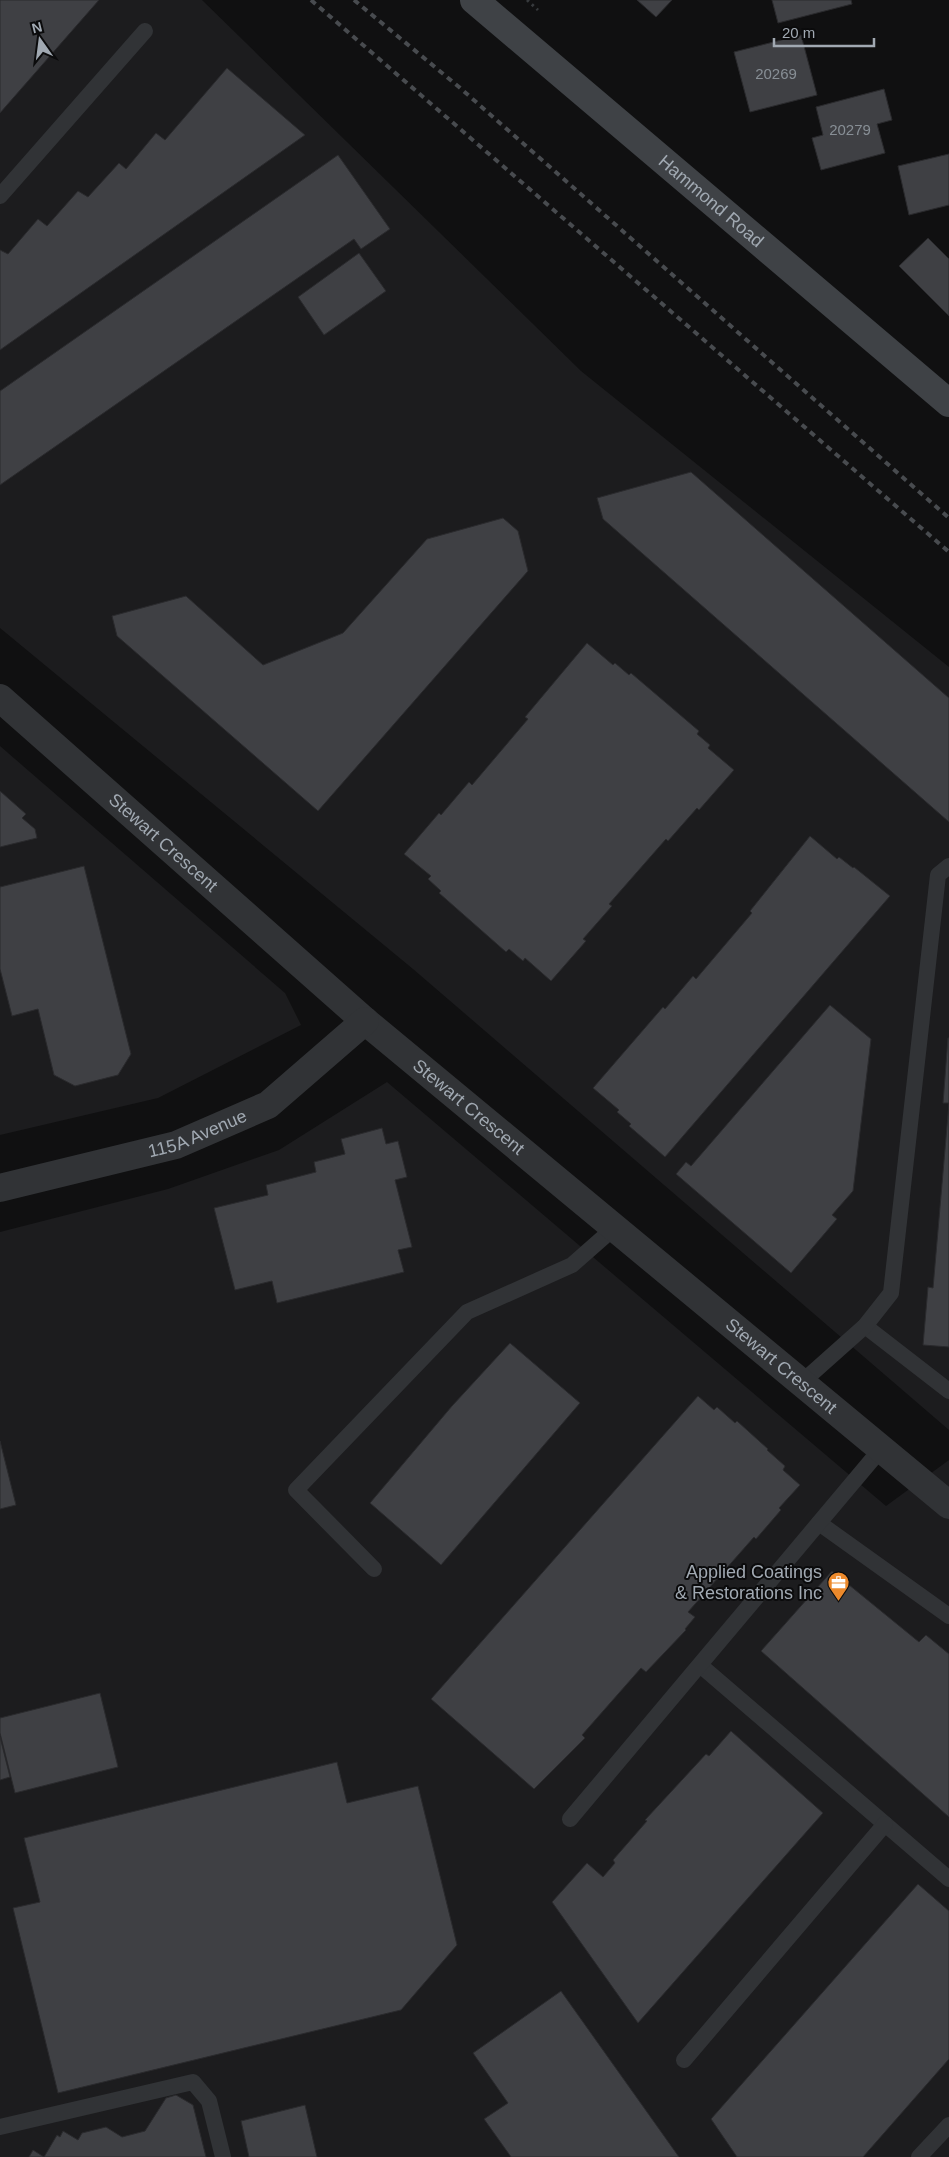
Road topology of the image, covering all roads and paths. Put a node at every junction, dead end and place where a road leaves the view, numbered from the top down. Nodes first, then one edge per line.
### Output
1 (474, 0) edge
2 (145, 31) dead end
3 (0, 196) edge
4 (949, 403) edge
5 (0, 698) edge
6 (949, 866) edge
7 (365, 1021) junction
8 (0, 1188) edge
9 (614, 1228) junction
10 (864, 1326) junction
11 (801, 1383) junction
12 (949, 1391) edge
13 (881, 1449) junction
14 (949, 1505) edge
15 (819, 1523) junction
16 (374, 1569) dead end
17 (949, 1616) edge
18 (700, 1665) junction
19 (570, 1819) dead end
20 (884, 1824) junction
21 (949, 1879) edge
22 (684, 2060) dead end
23 (949, 2125) edge
24 (0, 2127) edge
25 (223, 2157) edge
26 (919, 2157) edge

1 - 4 street, Hammond Road
2 - 3 lane
5 - 7 street, Stewart Crescent
6 - 10 lane
7 - 8 street, 115A Avenue
7 - 9 street, Stewart Crescent
9 - 11 street, Stewart Crescent
9 - 16 lane
10 - 11 lane
10 - 12 lane
11 - 13 street, Stewart Crescent
13 - 14 street, Stewart Crescent
13 - 15 lane
15 - 17 lane
15 - 18 lane
18 - 19 lane
18 - 20 lane
20 - 21 lane
20 - 22 lane
23 - 26 lane
24 - 25 lane

